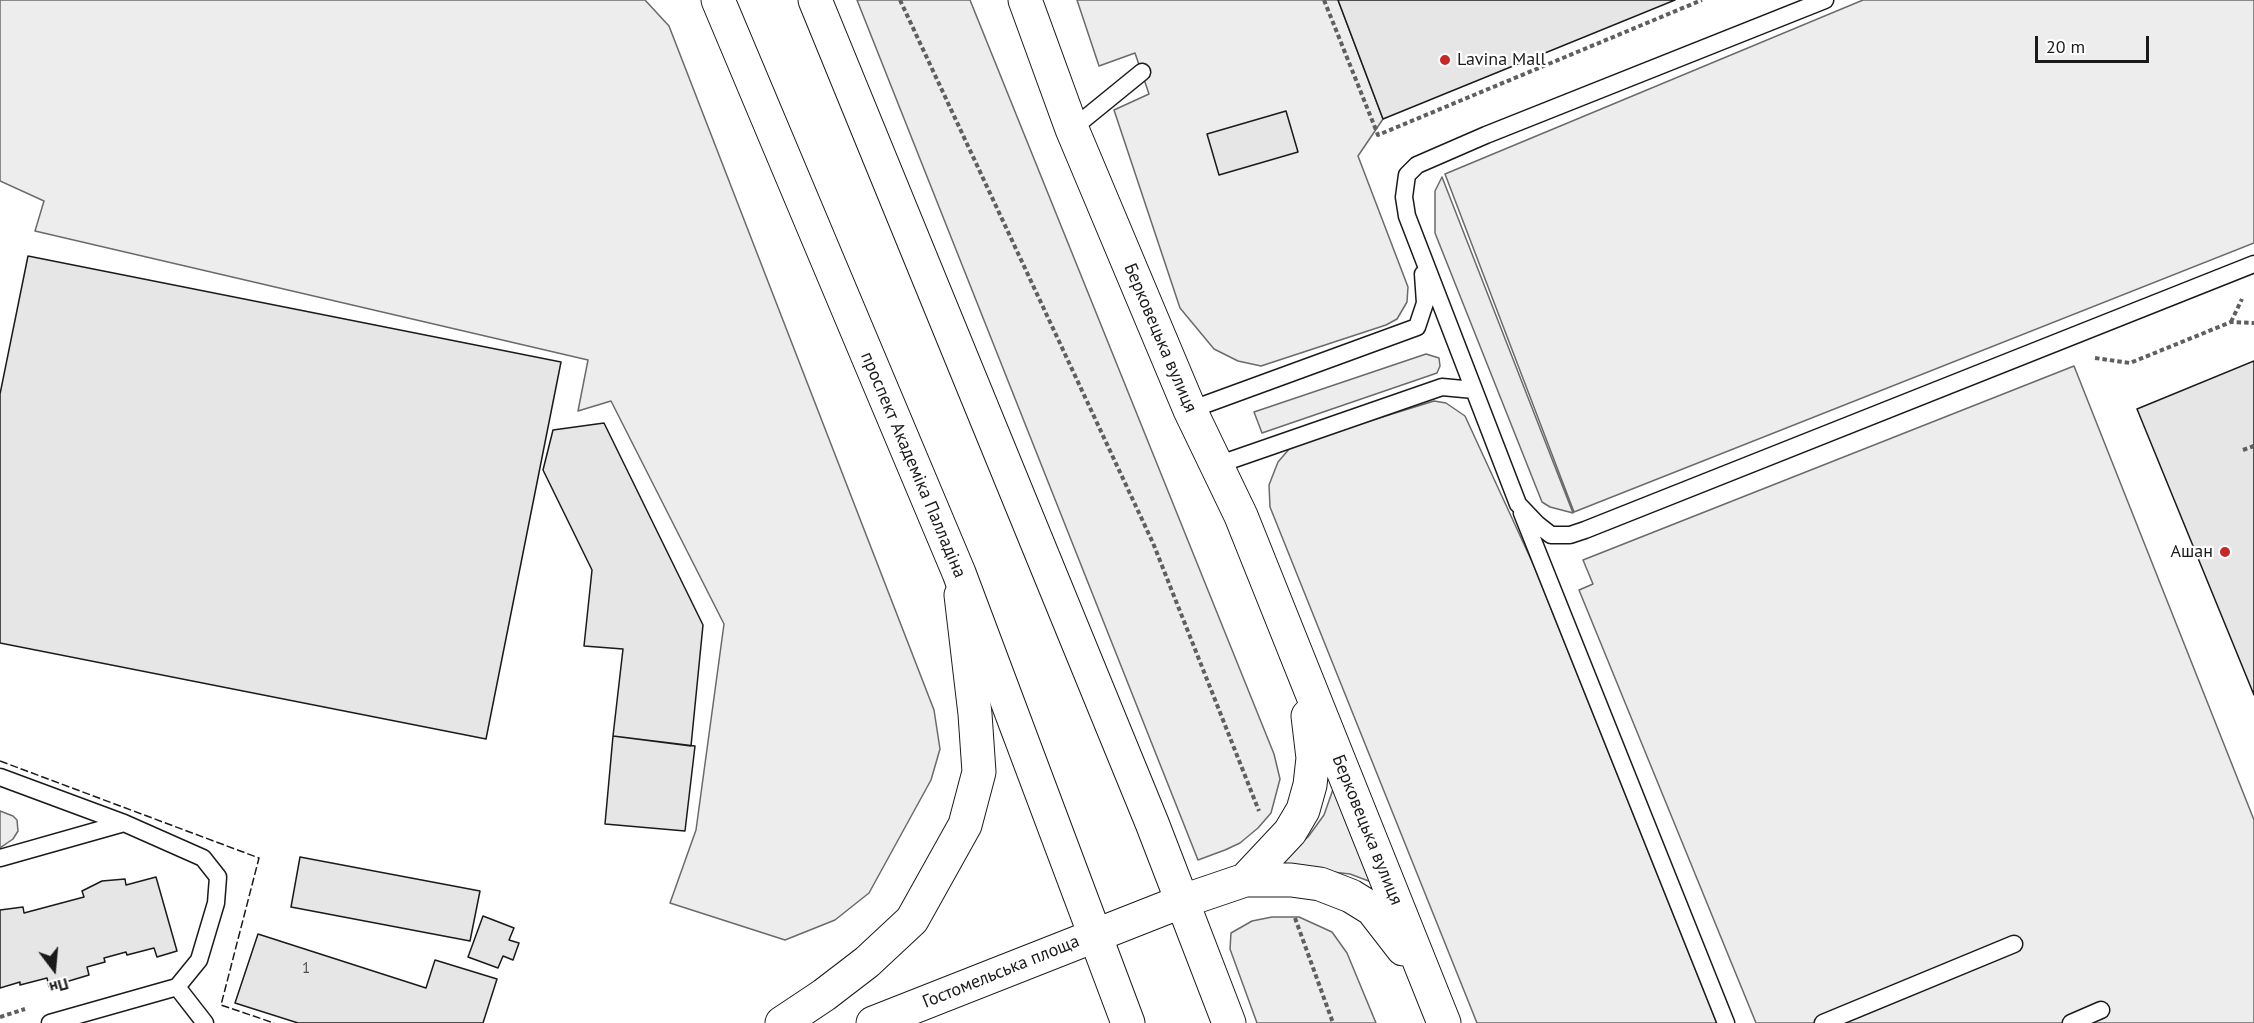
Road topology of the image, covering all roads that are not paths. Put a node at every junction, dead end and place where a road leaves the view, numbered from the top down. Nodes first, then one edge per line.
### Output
1 (718, 0) edge
2 (815, 0) edge
3 (1025, 0) edge
4 (1825, 0) edge
5 (1142, 72) dead end
6 (1072, 129) junction
7 (1423, 258) junction
8 (2254, 264) edge
9 (1474, 390) junction
10 (1190, 410) junction
11 (1217, 465) junction
12 (1518, 504) junction
13 (959, 573) junction
14 (1303, 672) junction
15 (0, 777) edge
16 (124, 823) junction
17 (0, 858) edge
18 (1278, 866) junction
19 (1183, 901) junction
20 (1095, 935) junction
21 (2014, 944) dead end
22 (177, 987) junction
23 (1431, 987) junction
24 (2101, 1010) dead end
25 (50, 1023) edge
26 (205, 1023) edge
27 (782, 1023) edge
28 (873, 1023) edge
29 (1128, 1023) edge
30 (1229, 1023) edge
31 (1444, 1023) edge
32 (1726, 1023) edge
33 (1823, 1023) edge
34 (2071, 1023) edge

1 - 13 main road, проспект Академіка Палладіна
2 - 19 main road
3 - 6 main road, Берковецька вулиця
4 - 7 lane
5 - 6 lane
6 - 10 main road, Берковецька вулиця
7 - 9 lane
7 - 10 lane
8 - 12 lane
9 - 11 lane
9 - 12 lane
10 - 11 main road, Берковецька вулиця
11 - 14 main road, Берковецька вулиця
12 - 32 lane
13 - 20 main road, проспект Академіка Палладіна
13 - 27 main road
14 - 18 main road, Берковецька вулиця
14 - 23 main road, Берковецька вулиця
15 - 16 lane
16 - 17 lane
16 - 22 lane
18 - 19 main road, Берковецька вулиця
18 - 23 main road, Берковецька вулиця
19 - 20 main road, Гостомельська площа
19 - 30 main road
20 - 28 main road, Гостомельська площа
20 - 29 main road, Гостомельська площа
21 - 33 lane
22 - 25 lane
22 - 26 lane
23 - 31 main road, Берковецька вулиця
24 - 34 lane

